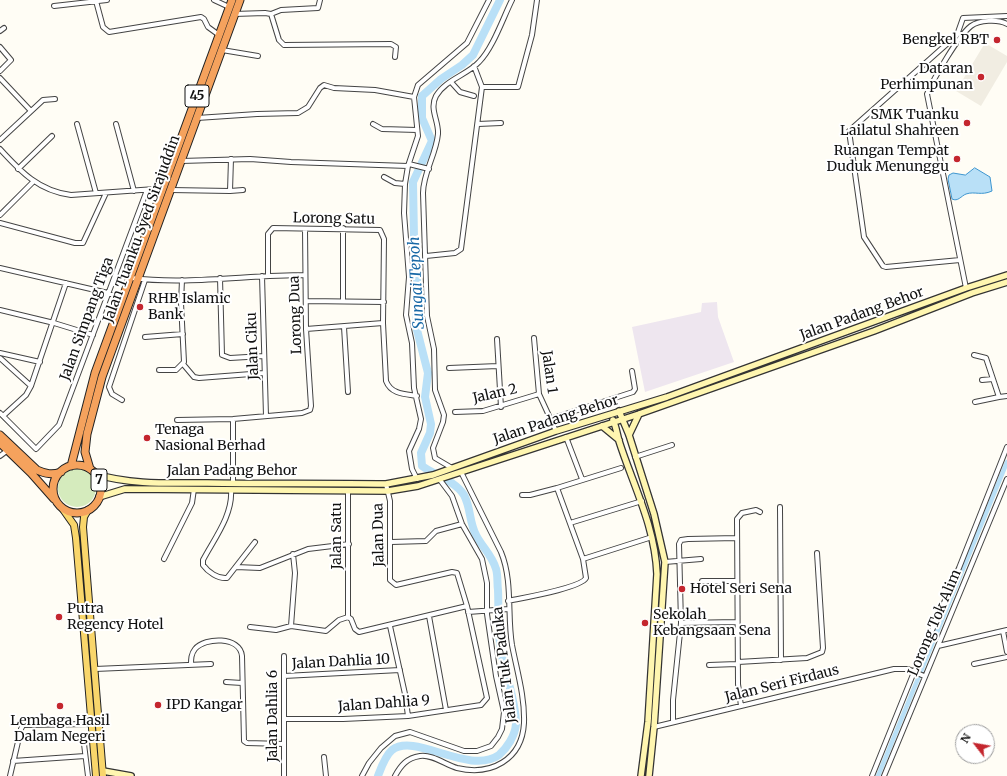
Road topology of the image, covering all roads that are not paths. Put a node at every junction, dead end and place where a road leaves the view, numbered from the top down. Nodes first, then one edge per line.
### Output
1 (107, 0) edge
2 (214, 0) edge
3 (240, 0) edge
4 (320, 0) edge
5 (489, 0) edge
6 (512, 0) edge
7 (537, 0) edge
8 (96, 2) junction
9 (230, 3) edge
10 (54, 6) dead end
11 (234, 14) junction
12 (271, 14) junction
13 (1007, 16) edge
14 (1007, 24) edge
15 (219, 35) junction
16 (0, 47) edge
17 (221, 50) junction
18 (258, 56) dead end
19 (395, 57) dead end
20 (474, 66) junction
21 (210, 70) junction
22 (0, 71) edge
23 (0, 78) edge
24 (451, 82) junction
25 (482, 87) junction
26 (474, 96) dead end
27 (414, 97) junction
28 (56, 99) dead end
29 (31, 112) junction
30 (197, 118) junction
31 (501, 123) dead end
32 (77, 124) dead end
33 (116, 124) dead end
34 (373, 124) dead end
35 (478, 124) junction
36 (417, 130) junction
37 (52, 136) dead end
38 (0, 140) edge
39 (0, 149) edge
40 (232, 159) junction
41 (181, 161) junction
42 (410, 165) junction
43 (18, 169) junction
44 (427, 169) junction
45 (384, 177) dead end
46 (33, 182) junction
47 (405, 184) junction
48 (147, 190) junction
49 (243, 190) dead end
50 (134, 191) junction
51 (230, 191) junction
52 (168, 192) junction
53 (96, 193) junction
54 (106, 193) junction
55 (0, 215) edge
56 (0, 222) edge
57 (343, 228) junction
58 (305, 229) junction
59 (426, 256) junction
60 (960, 260) junction
61 (0, 268) edge
62 (268, 275) junction
63 (305, 275) junction
64 (1007, 275) edge
65 (262, 276) junction
66 (220, 278) junction
67 (138, 279) junction
68 (182, 280) junction
69 (1007, 282) edge
70 (66, 283) junction
71 (966, 288) junction
72 (108, 293) junction
73 (972, 293) junction
74 (306, 301) junction
75 (121, 302) junction
76 (343, 302) junction
77 (384, 302) junction
78 (0, 310) edge
79 (54, 322) junction
80 (383, 323) junction
81 (344, 327) junction
82 (306, 330) junction
83 (183, 334) junction
84 (93, 335) junction
85 (145, 337) dead end
86 (534, 338) dead end
87 (498, 339) dead end
88 (113, 347) junction
89 (122, 350) junction
90 (0, 353) edge
91 (974, 355) dead end
92 (264, 356) junction
93 (0, 358) edge
94 (40, 362) junction
95 (182, 365) junction
96 (498, 366) junction
97 (449, 368) dead end
98 (158, 370) dead end
99 (632, 371) dead end
100 (264, 373) junction
101 (993, 379) junction
102 (982, 380) dead end
103 (31, 386) junction
104 (348, 392) dead end
105 (539, 394) junction
106 (417, 396) junction
107 (1007, 396) edge
108 (999, 398) junction
109 (122, 400) dead end
110 (975, 402) dead end
111 (501, 407) junction
112 (619, 411) junction
113 (455, 412) dead end
114 (611, 414) junction
115 (639, 414) junction
116 (2, 415) edge
117 (266, 416) junction
118 (233, 419) junction
119 (550, 419) junction
120 (622, 419) junction
121 (177, 420) dead end
122 (614, 422) junction
123 (602, 426) junction
124 (556, 431) junction
125 (0, 435) edge
126 (629, 435) junction
127 (566, 436) junction
128 (619, 441) junction
129 (0, 443) edge
130 (672, 445) dead end
131 (1007, 447) edge
132 (8, 450) junction
133 (0, 456) edge
134 (635, 457) junction
135 (71, 466) junction
136 (621, 468) dead end
137 (450, 469) junction
138 (61, 472) junction
139 (92, 472) junction
140 (459, 473) junction
141 (417, 479) junction
142 (582, 479) junction
143 (1007, 479) edge
144 (440, 480) junction
145 (233, 483) junction
146 (386, 484) junction
147 (557, 488) junction
148 (194, 490) junction
149 (231, 490) junction
150 (348, 491) junction
151 (388, 491) junction
152 (522, 495) dead end
153 (99, 497) junction
154 (642, 501) junction
155 (60, 506) junction
156 (780, 507) dead end
157 (88, 510) junction
158 (760, 512) dead end
159 (462, 524) junction
160 (570, 524) junction
161 (652, 537) junction
162 (737, 538) junction
163 (255, 542) dead end
164 (391, 542) junction
165 (348, 544) junction
166 (817, 553) dead end
167 (293, 554) junction
168 (164, 559) dead end
169 (583, 559) junction
170 (701, 559) dead end
171 (680, 560) junction
172 (665, 562) junction
173 (236, 567) junction
174 (702, 581) dead end
175 (737, 581) junction
176 (508, 601) junction
177 (467, 606) junction
178 (507, 609) junction
179 (487, 610) junction
180 (468, 612) junction
181 (429, 616) junction
182 (348, 618) junction
183 (681, 622) junction
184 (738, 622) junction
185 (291, 626) junction
186 (390, 626) junction
187 (250, 627) dead end
188 (1005, 630) edge
189 (84, 642) junction
190 (93, 642) junction
191 (938, 646) junction
192 (1007, 652) edge
193 (284, 656) dead end
194 (1007, 657) edge
195 (781, 660) junction
196 (738, 663) junction
197 (211, 664) dead end
198 (974, 664) dead end
199 (191, 665) junction
200 (709, 665) dead end
201 (95, 668) junction
202 (400, 670) junction
203 (915, 672) junction
204 (924, 675) junction
205 (284, 676) junction
206 (226, 682) dead end
207 (242, 683) junction
208 (741, 706) junction
209 (446, 710) junction
210 (408, 716) junction
211 (284, 719) junction
212 (673, 722) junction
213 (91, 724) junction
214 (654, 727) junction
215 (84, 744) dead end
216 (284, 744) junction
217 (85, 756) junction
218 (324, 757) dead end
219 (13, 761) junction
220 (103, 773) edge
221 (641, 774) edge
222 (10, 776) edge
223 (88, 776) edge
224 (96, 776) edge
225 (131, 776) edge
226 (284, 776) edge
227 (326, 776) edge
228 (362, 776) edge
229 (395, 776) edge
230 (649, 776) edge
231 (872, 776) edge
232 (884, 776) edge

1 - 8 street
2 - 9 street
3 - 11 highway, Jalan Tuanku Syed Sirajuddin / 45
4 - 12 street
5 - 27 street
6 - 20 street
7 - 25 street
8 - 10 street
8 - 15 street
9 - 15 highway, Jalan Tuanku Syed Sirajuddin / 45
11 - 12 street
11 - 17 highway, Jalan Tuanku Syed Sirajuddin / 45
12 - 19 street
13 - 60 street
14 - 60 street
15 - 21 highway, Jalan Tuanku Syed Sirajuddin / 45
16 - 22 street
17 - 18 street
17 - 21 highway, Jalan Tuanku Syed Sirajuddin / 45
20 - 24 street
20 - 25 street
21 - 30 highway, Jalan Tuanku Syed Sirajuddin / 45
21 - 52 highway, Jalan Tuanku Syed Sirajuddin / 45
23 - 29 street
24 - 26 street
24 - 44 street
25 - 35 street
27 - 30 street
27 - 36 street
28 - 29 street
29 - 38 street
30 - 41 highway, Jalan Tuanku Syed Sirajuddin / 45
31 - 35 street
32 - 53 street
33 - 50 street
34 - 36 street
35 - 59 street
36 - 42 street
37 - 43 street
39 - 43 street
40 - 41 street
40 - 42 street
40 - 51 street
41 - 52 highway, Jalan Tuanku Syed Sirajuddin / 45
42 - 44 street
42 - 47 street
43 - 46 street
44 - 59 street
45 - 47 street
46 - 53 street
46 - 55 street
47 - 106 street
48 - 50 street
48 - 52 street
48 - 72 street, Jalan Simpang Tiga
49 - 51 street
50 - 54 street
51 - 52 street
52 - 67 highway, Jalan Tuanku Syed Sirajuddin / 45
53 - 54 street
54 - 56 street
57 - 58 street, Lorong Satu
57 - 76 street
57 - 77 street, Lorong Satu
58 - 62 street, Lorong Satu
58 - 63 street, Lorong Dua
59 - 137 street
60 - 71 street
61 - 70 street
62 - 63 street
62 - 65 street
63 - 74 street, Lorong Dua
64 - 71 main road, Jalan Padang Behor
65 - 66 street
65 - 92 street, Jalan Ciku
66 - 68 street
66 - 92 street
67 - 68 street
67 - 75 highway, Jalan Tuanku Syed Sirajuddin / 45
67 - 88 highway, Jalan Tuanku Syed Sirajuddin / 45
67 - 89 street
68 - 83 street
69 - 73 main road, Jalan Padang Behor
70 - 72 street
70 - 79 street
71 - 73 main road
71 - 112 main road, Jalan Padang Behor
72 - 75 street
72 - 84 street, Jalan Simpang Tiga
73 - 115 main road, Jalan Padang Behor
74 - 76 street
74 - 82 street, Lorong Dua
75 - 135 highway, Jalan Tuanku Syed Sirajuddin / 45
76 - 77 street
77 - 80 street, Lorong Satu
78 - 79 street
79 - 84 street
79 - 94 street
80 - 81 street
80 - 106 street, Lorong Satu
81 - 82 street
81 - 104 street
82 - 117 street, Lorong Dua
83 - 85 street
83 - 95 street
84 - 116 street, Jalan Simpang Tiga
86 - 105 street, Jalan 1
87 - 96 street
88 - 89 street
88 - 139 highway, Jalan Tuanku Syed Sirajuddin / 45
89 - 109 street
90 - 94 street
91 - 101 street
92 - 100 street, Jalan Ciku
93 - 103 street
94 - 103 street
95 - 98 street
95 - 100 street
96 - 97 street
96 - 111 street
99 - 119 street
100 - 117 street, Jalan Ciku
101 - 102 street
101 - 108 street
103 - 116 street
105 - 111 street, Jalan 2
105 - 119 street, Jalan 1
106 - 141 street
107 - 108 street
108 - 110 street
111 - 113 street, Jalan 2
112 - 114 main road, Jalan Padang Behor
112 - 120 main road
114 - 122 main road
114 - 124 main road, Jalan Padang Behor
115 - 120 main road, Jalan Padang Behor
115 - 126 main road
117 - 118 street
118 - 121 street
118 - 145 street
119 - 124 street, Jalan 1
120 - 122 main road, Jalan Padang Behor
120 - 126 main road
122 - 123 main road, Jalan Padang Behor
122 - 128 main road
123 - 127 main road, Jalan Padang Behor
123 - 128 main road
124 - 137 main road, Jalan Padang Behor
125 - 138 highway, 7
126 - 134 main road
127 - 140 main road, Jalan Padang Behor
127 - 142 street
128 - 154 main road
129 - 132 highway
130 - 134 street
131 - 203 street
132 - 133 street
132 - 155 highway
134 - 172 main road
135 - 138 highway, 7
135 - 139 highway, 7
136 - 142 street
137 - 141 main road, Jalan Padang Behor
138 - 155 highway
139 - 145 main road, Jalan Padang Behor
139 - 153 highway, 7
140 - 144 main road, Jalan Padang Behor
140 - 176 street, Jalan Tuk Paduka
141 - 146 main road, Jalan Padang Behor
142 - 147 street
143 - 191 street, Lorong Tok Alim
144 - 151 main road, Jalan Padang Behor
144 - 159 street
145 - 146 main road, Jalan Padang Behor
146 - 151 street, Jalan Dua
147 - 152 street
147 - 160 street
148 - 149 main road, Jalan Padang Behor
148 - 153 main road, Jalan Padang Behor
148 - 168 street
149 - 150 main road, Jalan Padang Behor
149 - 173 street
150 - 151 main road, Jalan Padang Behor
150 - 165 street, Jalan Satu
151 - 164 street, Jalan Dua
153 - 157 highway, 7
154 - 160 street
154 - 161 main road
155 - 157 highway, 7
155 - 189 main road
156 - 195 street
157 - 190 main road, 7
158 - 162 street
159 - 164 street
159 - 179 street
160 - 169 street
161 - 169 street
161 - 221 main road
162 - 171 street
162 - 175 street
163 - 173 street
164 - 177 street, Jalan Dua
165 - 167 street
165 - 182 street, Jalan Satu
166 - 195 street
167 - 173 street
167 - 185 street
169 - 176 street
170 - 171 street
171 - 172 street
171 - 183 street
172 - 214 main road
174 - 175 street
175 - 184 street
176 - 178 street, Jalan Tuk Paduka
177 - 180 street
177 - 181 street
178 - 179 street
178 - 229 street, Jalan Tuk Paduka
179 - 180 street
179 - 228 street
180 - 209 street, Jalan Dahlia 9
181 - 186 street
181 - 209 street
182 - 185 street
182 - 186 street
183 - 184 street
183 - 212 street
184 - 196 street
185 - 187 street
186 - 202 street
188 - 191 street
188 - 192 street
189 - 190 main road
189 - 213 main road
190 - 201 main road, 7
191 - 204 street, Lorong Tok Alim
193 - 205 street, Jalan Dahlia 6
194 - 198 street
195 - 196 street
196 - 200 street
196 - 208 street
197 - 199 street
199 - 201 street
199 - 207 street
201 - 220 main road, 7
202 - 205 street, Jalan Dahlia 10
202 - 210 street
203 - 204 street, Jalan Seri Firdaus
203 - 208 street, Jalan Seri Firdaus
203 - 231 street
204 - 232 street, Lorong Tok Alim
205 - 211 street, Jalan Dahlia 6
206 - 207 street
207 - 216 street
208 - 212 street, Jalan Seri Firdaus
209 - 210 street, Jalan Dahlia 9
210 - 211 street, Jalan Dahlia 9
211 - 216 street, Jalan Dahlia 6
212 - 214 street, Jalan Seri Firdaus
213 - 219 street
213 - 224 main road
214 - 230 main road
215 - 217 street
216 - 226 street, Jalan Dahlia 6
217 - 219 street
217 - 223 street
218 - 227 street
219 - 222 street
220 - 225 main road

